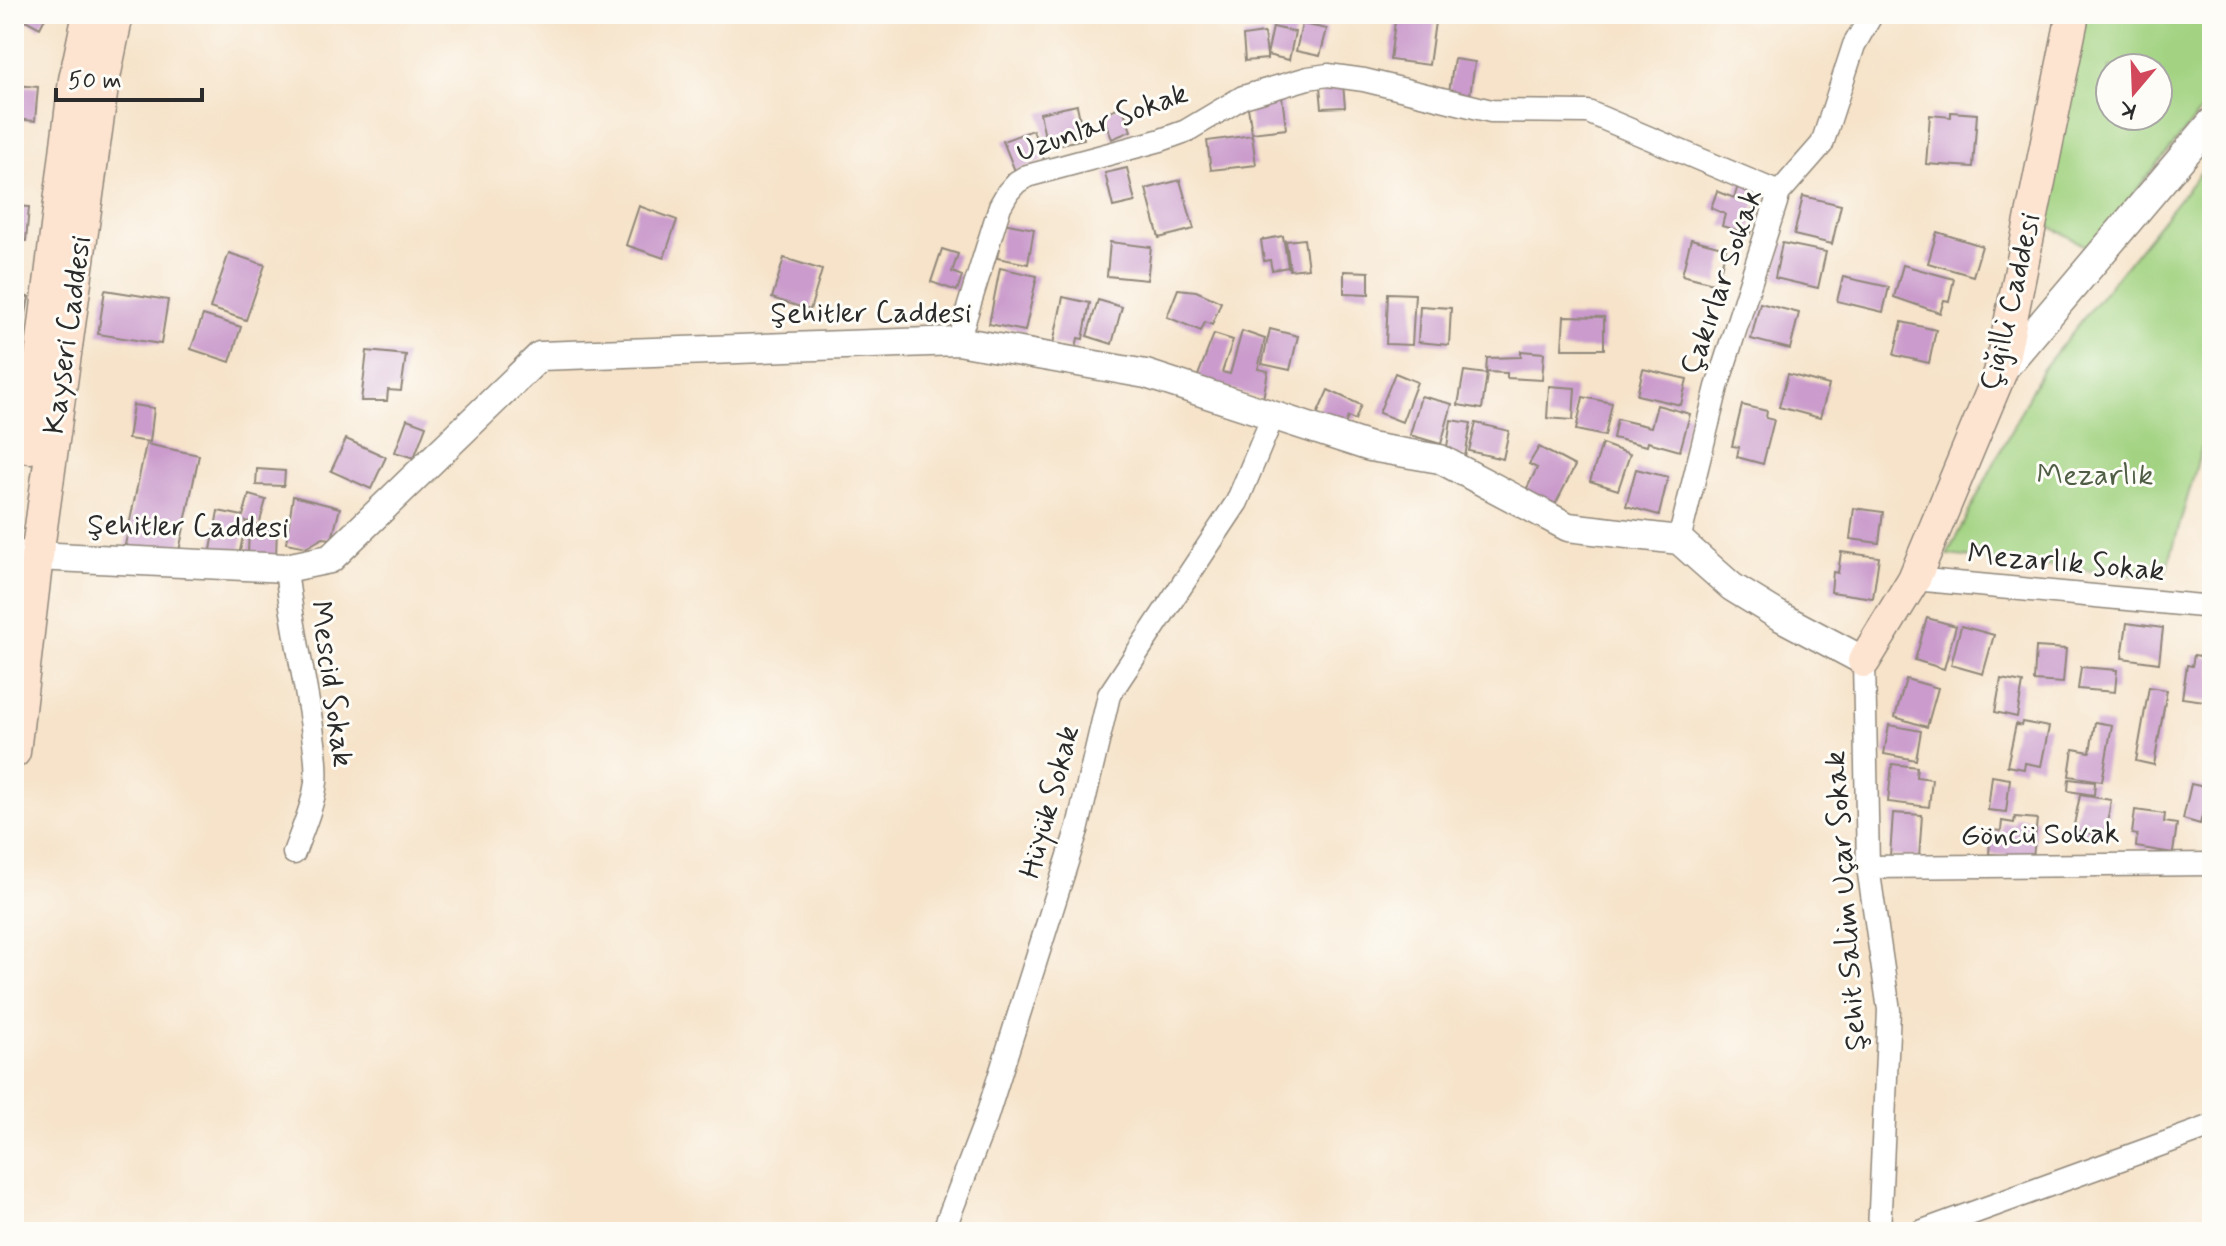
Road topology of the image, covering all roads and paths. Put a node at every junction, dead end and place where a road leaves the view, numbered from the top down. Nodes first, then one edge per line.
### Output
1 (89, 14) edge
2 (117, 14) edge
3 (1872, 14) edge
4 (2073, 14) edge
5 (2212, 122) edge
6 (1779, 193) junction
7 (958, 341) junction
8 (2000, 373) junction
9 (1273, 416) junction
10 (1679, 540) junction
11 (20, 559) edge
12 (286, 568) junction
13 (1914, 579) junction
14 (2212, 607) edge
15 (1864, 661) junction
16 (14, 752) edge
17 (294, 853) dead end
18 (2212, 864) edge
19 (1868, 867) junction
20 (2212, 1126) edge
21 (943, 1232) edge
22 (1879, 1232) edge
23 (1920, 1232) edge

1 - 11 main road, Kayseri Caddesi
2 - 11 main road, Kayseri Caddesi
3 - 6 street, Çakırlar Sokak
4 - 8 main road, Çiğilli Caddesi
5 - 8 street
6 - 7 street, Uzunlar Sokak
6 - 10 street, Çakırlar Sokak
7 - 9 street, Şehitler Caddesi
7 - 12 street, Şehitler Caddesi
8 - 13 main road, Çiğilli Caddesi
9 - 10 street, Şehitler Caddesi
9 - 21 street, Hüyük Sokak
10 - 15 street
11 - 12 street, Şehitler Caddesi
11 - 16 main road, Kayseri Caddesi
12 - 17 street, Mescid Sokak
13 - 14 street, Mezarlık Sokak
13 - 15 main road, Çiğilli Caddesi
15 - 19 street, Şehit Salim Uçar Sokak
18 - 19 street, Göncü Sokak
19 - 22 street, Şehit Salim Uçar Sokak
20 - 23 street

